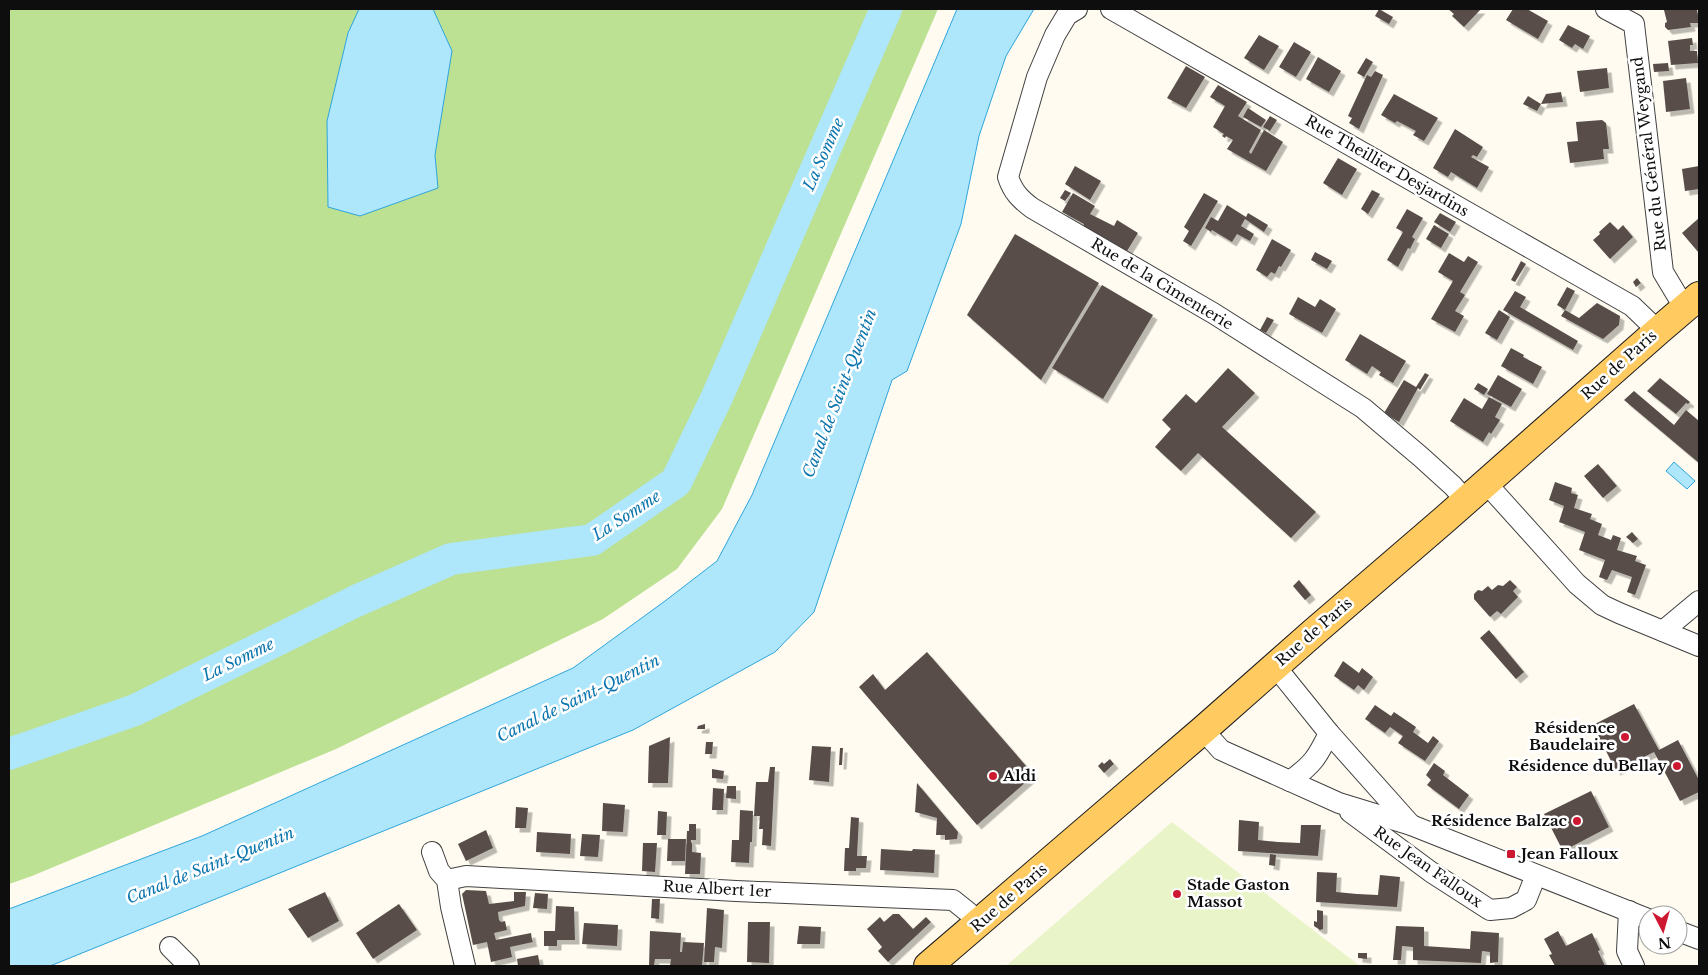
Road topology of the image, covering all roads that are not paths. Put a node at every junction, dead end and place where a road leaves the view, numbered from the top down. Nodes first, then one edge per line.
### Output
1 (1077, 9) edge
2 (1111, 9) edge
3 (1606, 9) edge
4 (1693, 302) edge
5 (1658, 331) junction
6 (1486, 483) junction
7 (1466, 500) junction
8 (1699, 601) edge
9 (1663, 631) junction
10 (1699, 646) edge
11 (1275, 666) junction
12 (1203, 730) junction
13 (1329, 733) junction
14 (1290, 781) junction
15 (1339, 803) junction
16 (1411, 825) junction
17 (432, 852) dead end
18 (1536, 875) junction
19 (447, 880) junction
20 (1629, 911) junction
21 (1638, 915) edge
22 (978, 925) junction
23 (170, 947) dead end
24 (189, 966) edge
25 (465, 966) edge
26 (928, 966) edge
27 (1634, 966) edge

1 - 7 street, Rue de la Cimenterie
2 - 5 street, Rue Theillier Desjardins
3 - 4 street, Rue du Général Weygand
4 - 5 main road, Rue de Paris
5 - 6 main road, Rue de Paris
6 - 7 main road, Rue de Paris
6 - 9 street
7 - 11 main road, Rue de Paris
8 - 9 street
9 - 10 street
11 - 12 main road, Rue de Paris
11 - 13 street, Rue Jean Falloux
12 - 14 street, Rue Jean Falloux
12 - 22 main road, Rue de Paris
13 - 14 street
13 - 16 street, Rue Jean Falloux
14 - 15 street, Rue Jean Falloux
15 - 16 street, Rue Jean Falloux
15 - 18 street, Rue Jean Falloux
16 - 18 street, Rue Jean Falloux
17 - 19 street
18 - 20 street, Rue Jean Falloux
19 - 22 street, Rue Albert 1er
19 - 25 street
20 - 21 street, Rue Jean Falloux
20 - 27 street
22 - 26 main road, Rue de Paris
23 - 24 street

